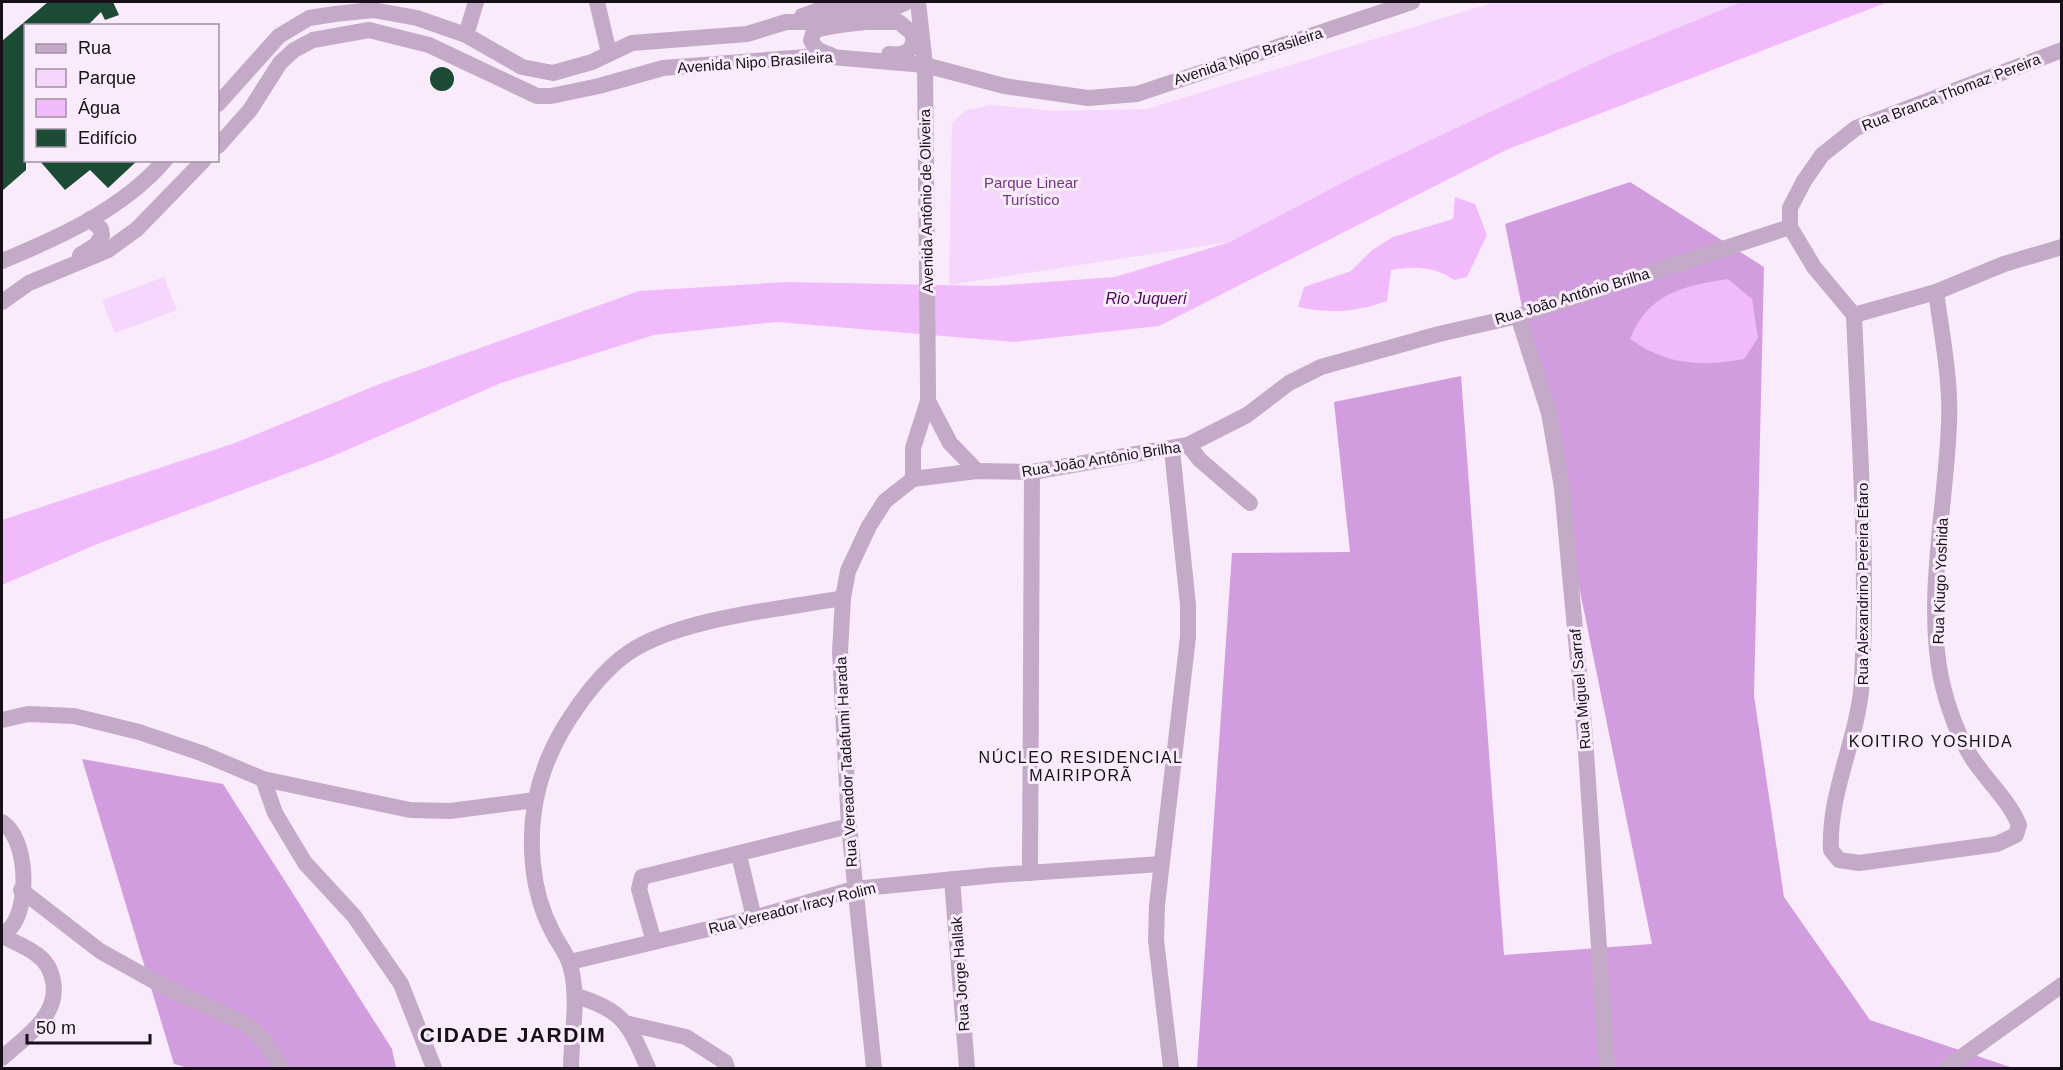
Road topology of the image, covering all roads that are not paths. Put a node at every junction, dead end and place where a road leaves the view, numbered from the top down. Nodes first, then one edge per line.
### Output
1 (476, 2) edge
2 (597, 2) edge
3 (907, 2) edge
4 (918, 2) edge
5 (1412, 2) edge
6 (870, 21) junction
7 (786, 22) junction
8 (466, 35) junction
9 (2061, 50) edge
10 (609, 53) junction
11 (837, 57) junction
12 (925, 65) junction
13 (219, 103) edge
14 (219, 145) edge
15 (163, 162) edge
16 (202, 162) edge
17 (90, 219) junction
18 (1790, 227) junction
19 (39, 246) junction
20 (2061, 247) edge
21 (2, 261) edge
22 (2, 273) edge
23 (29, 283) junction
24 (1936, 292) junction
25 (2, 302) edge
26 (1854, 315) junction
27 (1518, 316) junction
28 (928, 395) junction
29 (1188, 445) junction
30 (1172, 450) junction
31 (977, 471) junction
32 (1032, 472) junction
33 (913, 479) junction
34 (1250, 503) dead end
35 (843, 598) junction
36 (2, 720) edge
37 (263, 779) junction
38 (535, 800) junction
39 (2, 822) edge
40 (849, 826) junction
41 (1831, 850) joint
42 (739, 855) junction
43 (1161, 864) junction
44 (1030, 873) junction
45 (952, 879) junction
46 (21, 890) junction
47 (854, 890) junction
48 (753, 918) junction
49 (2, 937) edge
50 (654, 942) junction
51 (570, 962) junction
52 (2061, 985) edge
53 (576, 996) junction
54 (625, 1023) junction
55 (2, 1058) edge
56 (281, 1068) edge
57 (434, 1068) edge
58 (571, 1068) edge
59 (647, 1068) edge
60 (727, 1068) edge
61 (874, 1068) edge
62 (967, 1068) edge
63 (1171, 1068) edge
64 (1606, 1068) edge
65 (1946, 1068) edge

1 - 8 street
2 - 10 street
3 - 7 street
4 - 12 street, Avenida Antônio de Oliveira
5 - 12 street, Avenida Nipo Brasileira
6 - 7 street
6 - 11 street
6 - 11 street
7 - 10 street
8 - 10 street
8 - 13 street
9 - 18 street, Rua Branca Thomaz Pereira
11 - 12 street, Avenida Nipo Brasileira
11 - 14 street, Avenida Nipo Brasileira
12 - 28 street, Avenida Antônio de Oliveira
15 - 17 street
16 - 23 street
17 - 19 street
17 - 23 street
18 - 26 street
18 - 27 street, Rua João Antônio Brilha
19 - 21 street
19 - 22 street
20 - 24 street
23 - 25 street
24 - 26 street
24 - 41 street, Rua Kiugo Yoshida
26 - 41 street, Rua Alexandrino Pereira Efaro
27 - 29 street, Rua João Antônio Brilha
27 - 64 street, Rua Miguel Sarraf
28 - 31 street, Avenida Antônio de Oliveira
28 - 33 street, Avenida Antônio de Oliveira
29 - 30 street, Rua João Antônio Brilha
29 - 34 street
30 - 32 street, Rua João Antônio Brilha
30 - 43 street
31 - 32 street, Rua João Antônio Brilha
31 - 33 street, Rua João Antônio Brilha
32 - 44 street
33 - 35 street, Rua Vereador Tadafumi Harada
35 - 38 street
35 - 40 street, Rua Vereador Tadafumi Harada
36 - 37 street
37 - 38 street
37 - 57 street
38 - 51 street
39 - 46 street
40 - 42 street
40 - 47 street, Rua Vereador Tadafumi Harada
42 - 48 street
42 - 50 street
43 - 44 street, Rua Vereador Iracy Rolim
43 - 63 street
44 - 45 street, Rua Vereador Iracy Rolim
45 - 47 street, Rua Vereador Iracy Rolim
45 - 62 street, Rua Jorge Hallak
46 - 49 street
46 - 56 street
47 - 48 street, Rua Vereador Iracy Rolim
47 - 61 street, Rua Vereador Tadafumi Harada
48 - 50 street, Rua Vereador Iracy Rolim
49 - 55 street
50 - 51 street, Rua Vereador Iracy Rolim
51 - 53 street
52 - 65 street
53 - 54 street
53 - 58 street
54 - 59 street
54 - 60 street

